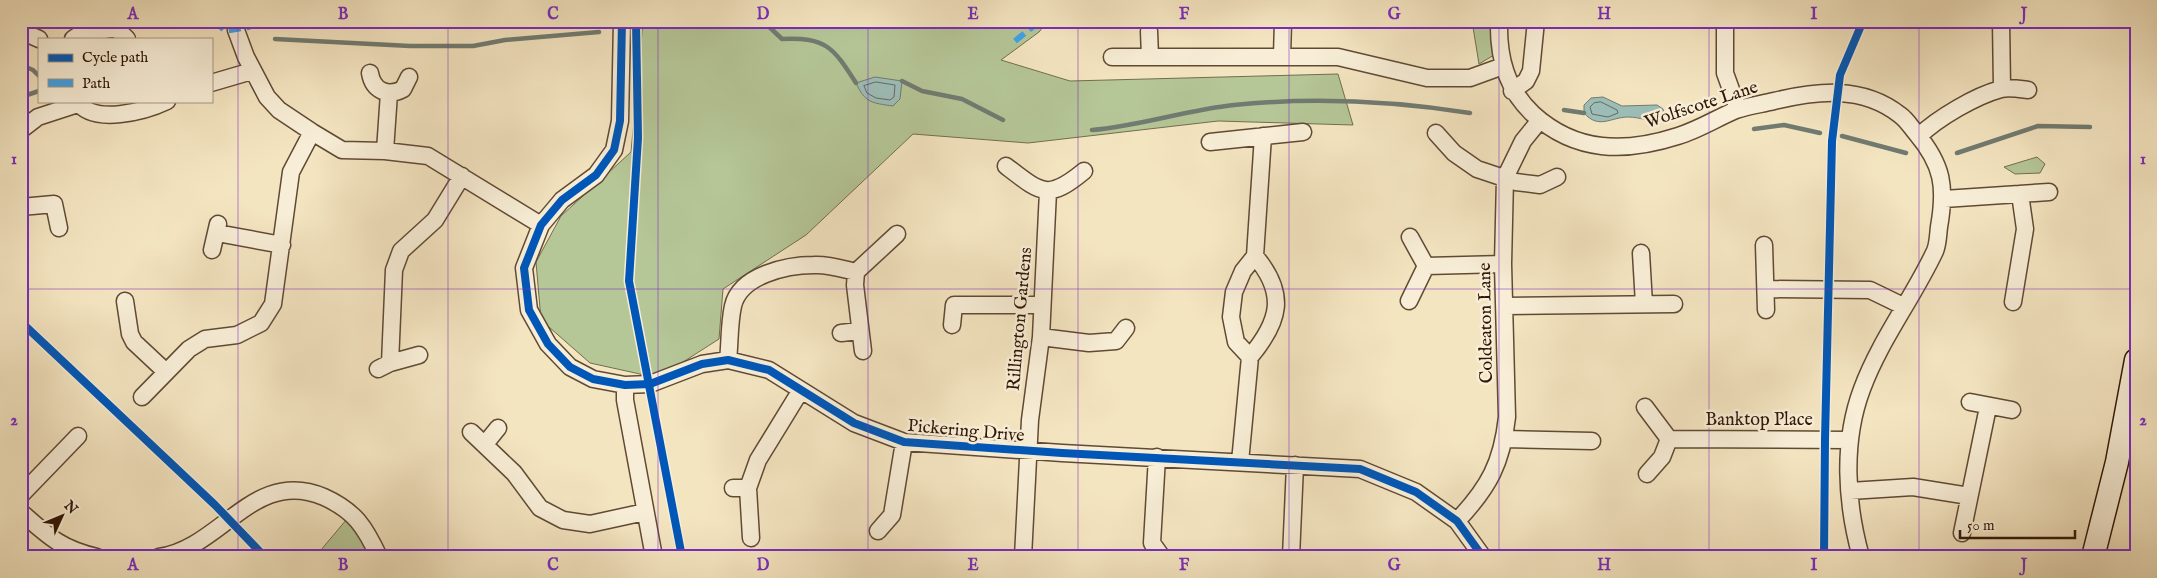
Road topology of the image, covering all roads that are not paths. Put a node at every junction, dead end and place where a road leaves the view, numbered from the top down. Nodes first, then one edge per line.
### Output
1 (236, 21) edge
2 (622, 21) edge
3 (1283, 21) edge
4 (1499, 21) edge
5 (1536, 21) edge
6 (1725, 21) edge
7 (2001, 21) edge
8 (119, 29) edge
9 (1149, 30) dead end
10 (21, 31) edge
11 (74, 38) edge
12 (38, 39) edge
13 (1282, 56) junction
14 (1112, 57) dead end
15 (1150, 57) junction
16 (1503, 66) junction
17 (252, 71) junction
18 (370, 73) dead end
19 (410, 77) dead end
20 (212, 83) edge
21 (2002, 88) junction
22 (2028, 90) dead end
23 (1512, 91) junction
24 (389, 94) junction
25 (164, 102) edge
26 (78, 103) edge
27 (1738, 109) junction
28 (1540, 120) junction
29 (21, 130) edge
30 (312, 132) junction
31 (1303, 132) dead end
32 (1436, 133) dead end
33 (1263, 136) junction
34 (1919, 136) junction
35 (1210, 142) dead end
36 (385, 151) junction
37 (1006, 166) dead end
38 (1084, 171) dead end
39 (462, 176) junction
40 (1557, 177) dead end
41 (1505, 178) junction
42 (1048, 191) junction
43 (2049, 192) dead end
44 (2020, 194) junction
45 (1944, 199) junction
46 (22, 206) edge
47 (541, 225) junction
48 (59, 228) dead end
49 (889, 235) dead end
50 (1410, 237) dead end
51 (282, 245) junction
52 (1764, 246) dead end
53 (212, 250) dead end
54 (1641, 253) dead end
55 (1255, 256) junction
56 (1503, 264) junction
57 (1426, 266) junction
58 (856, 272) junction
59 (1766, 289) junction
60 (126, 301) dead end
61 (1408, 301) dead end
62 (2013, 302) dead end
63 (1644, 304) junction
64 (1674, 304) dead end
65 (1042, 305) junction
66 (1505, 306) junction
67 (1903, 306) junction
68 (1766, 310) dead end
69 (952, 325) dead end
70 (1126, 328) dead end
71 (859, 331) junction
72 (841, 333) dead end
73 (1041, 337) junction
74 (863, 351) dead end
75 (419, 356) dead end
76 (1250, 356) junction
77 (728, 360) junction
78 (2136, 360) edge
79 (166, 371) junction
80 (625, 385) junction
81 (801, 390) junction
82 (142, 397) dead end
83 (1970, 402) dead end
84 (1645, 407) dead end
85 (1988, 407) junction
86 (2012, 410) dead end
87 (498, 428) dead end
88 (471, 432) dead end
89 (78, 436) dead end
90 (1505, 439) junction
91 (1669, 439) junction
92 (1848, 440) junction
93 (1592, 441) dead end
94 (904, 442) junction
95 (485, 444) junction
96 (1028, 450) junction
97 (1157, 457) junction
98 (1240, 462) junction
99 (1295, 465) junction
100 (1647, 474) dead end
101 (1850, 491) junction
102 (21, 495) edge
103 (1969, 496) junction
104 (21, 512) edge
105 (645, 512) junction
106 (1457, 521) junction
107 (878, 531) dead end
108 (1962, 533) dead end
109 (751, 538) dead end
110 (199, 551) edge
111 (97, 557) edge
112 (160, 557) edge
113 (379, 557) edge
114 (654, 557) edge
115 (1023, 557) edge
116 (1162, 557) edge
117 (1291, 557) edge
118 (1483, 557) edge
119 (1861, 557) edge
120 (2093, 557) edge

1 - 17 street
2 - 47 street, Pickering Drive
3 - 13 street
4 - 16 street, Wolfscote Lane
5 - 23 street
6 - 27 street
7 - 21 street
8 - 11 street
9 - 15 street
10 - 12 street
13 - 15 street
13 - 16 street
14 - 15 street
16 - 23 street, Wolfscote Lane
17 - 20 street
17 - 30 street
18 - 24 street
19 - 24 street
21 - 22 street
21 - 34 street
23 - 28 street, Wolfscote Lane
24 - 36 street
25 - 26 street
26 - 29 street
27 - 28 street, Wolfscote Lane
27 - 34 street, Wolfscote Lane
28 - 41 street, Coldeaton Lane
30 - 36 street
30 - 51 street
31 - 33 street
32 - 41 street
33 - 35 street
33 - 55 street
34 - 45 street, Wolfscote Lane
36 - 39 street
37 - 42 street
38 - 42 street
39 - 47 street
39 - 75 street
40 - 41 street
41 - 56 street, Coldeaton Lane
42 - 65 street, Rillington Gardens
43 - 44 street
44 - 45 street
44 - 62 street
45 - 67 street, Wolfscote Lane
46 - 48 street
47 - 80 street, Pickering Drive
49 - 58 street
50 - 57 street
51 - 53 street
51 - 79 street
52 - 59 street
54 - 63 street
55 - 76 street
55 - 76 street
56 - 57 street
56 - 66 street, Coldeaton Lane
57 - 61 street
58 - 71 street
58 - 77 street
59 - 67 street
59 - 68 street
60 - 79 street
63 - 64 street
63 - 66 street
65 - 69 street
65 - 73 street, Rillington Gardens
66 - 90 street, Coldeaton Lane
67 - 92 street, Wolfscote Lane
70 - 73 street
71 - 72 street
71 - 74 street
73 - 96 street, Rillington Gardens
76 - 98 street
77 - 80 street, Pickering Drive
77 - 81 street, Pickering Drive
78 - 120 street
79 - 82 street
80 - 105 street
81 - 94 street, Pickering Drive
81 - 109 street
83 - 85 street
84 - 91 street
85 - 86 street
85 - 103 street
87 - 95 street
88 - 95 street
89 - 102 street
90 - 93 street
90 - 106 street, Coldeaton Lane
91 - 92 street, Banktop Place
91 - 100 street
92 - 101 street, Wolfscote Lane
94 - 96 street, Pickering Drive
94 - 107 street
95 - 105 street
96 - 97 street, Pickering Drive
96 - 115 street, Rillington Gardens
97 - 98 street, Pickering Drive
97 - 116 street
98 - 99 street, Pickering Drive
99 - 106 street, Pickering Drive
99 - 117 street
101 - 103 street
101 - 119 street, Wolfscote Lane
103 - 108 street
104 - 111 street
105 - 114 street
106 - 118 street, Pickering Drive
110 - 112 street
110 - 113 street

